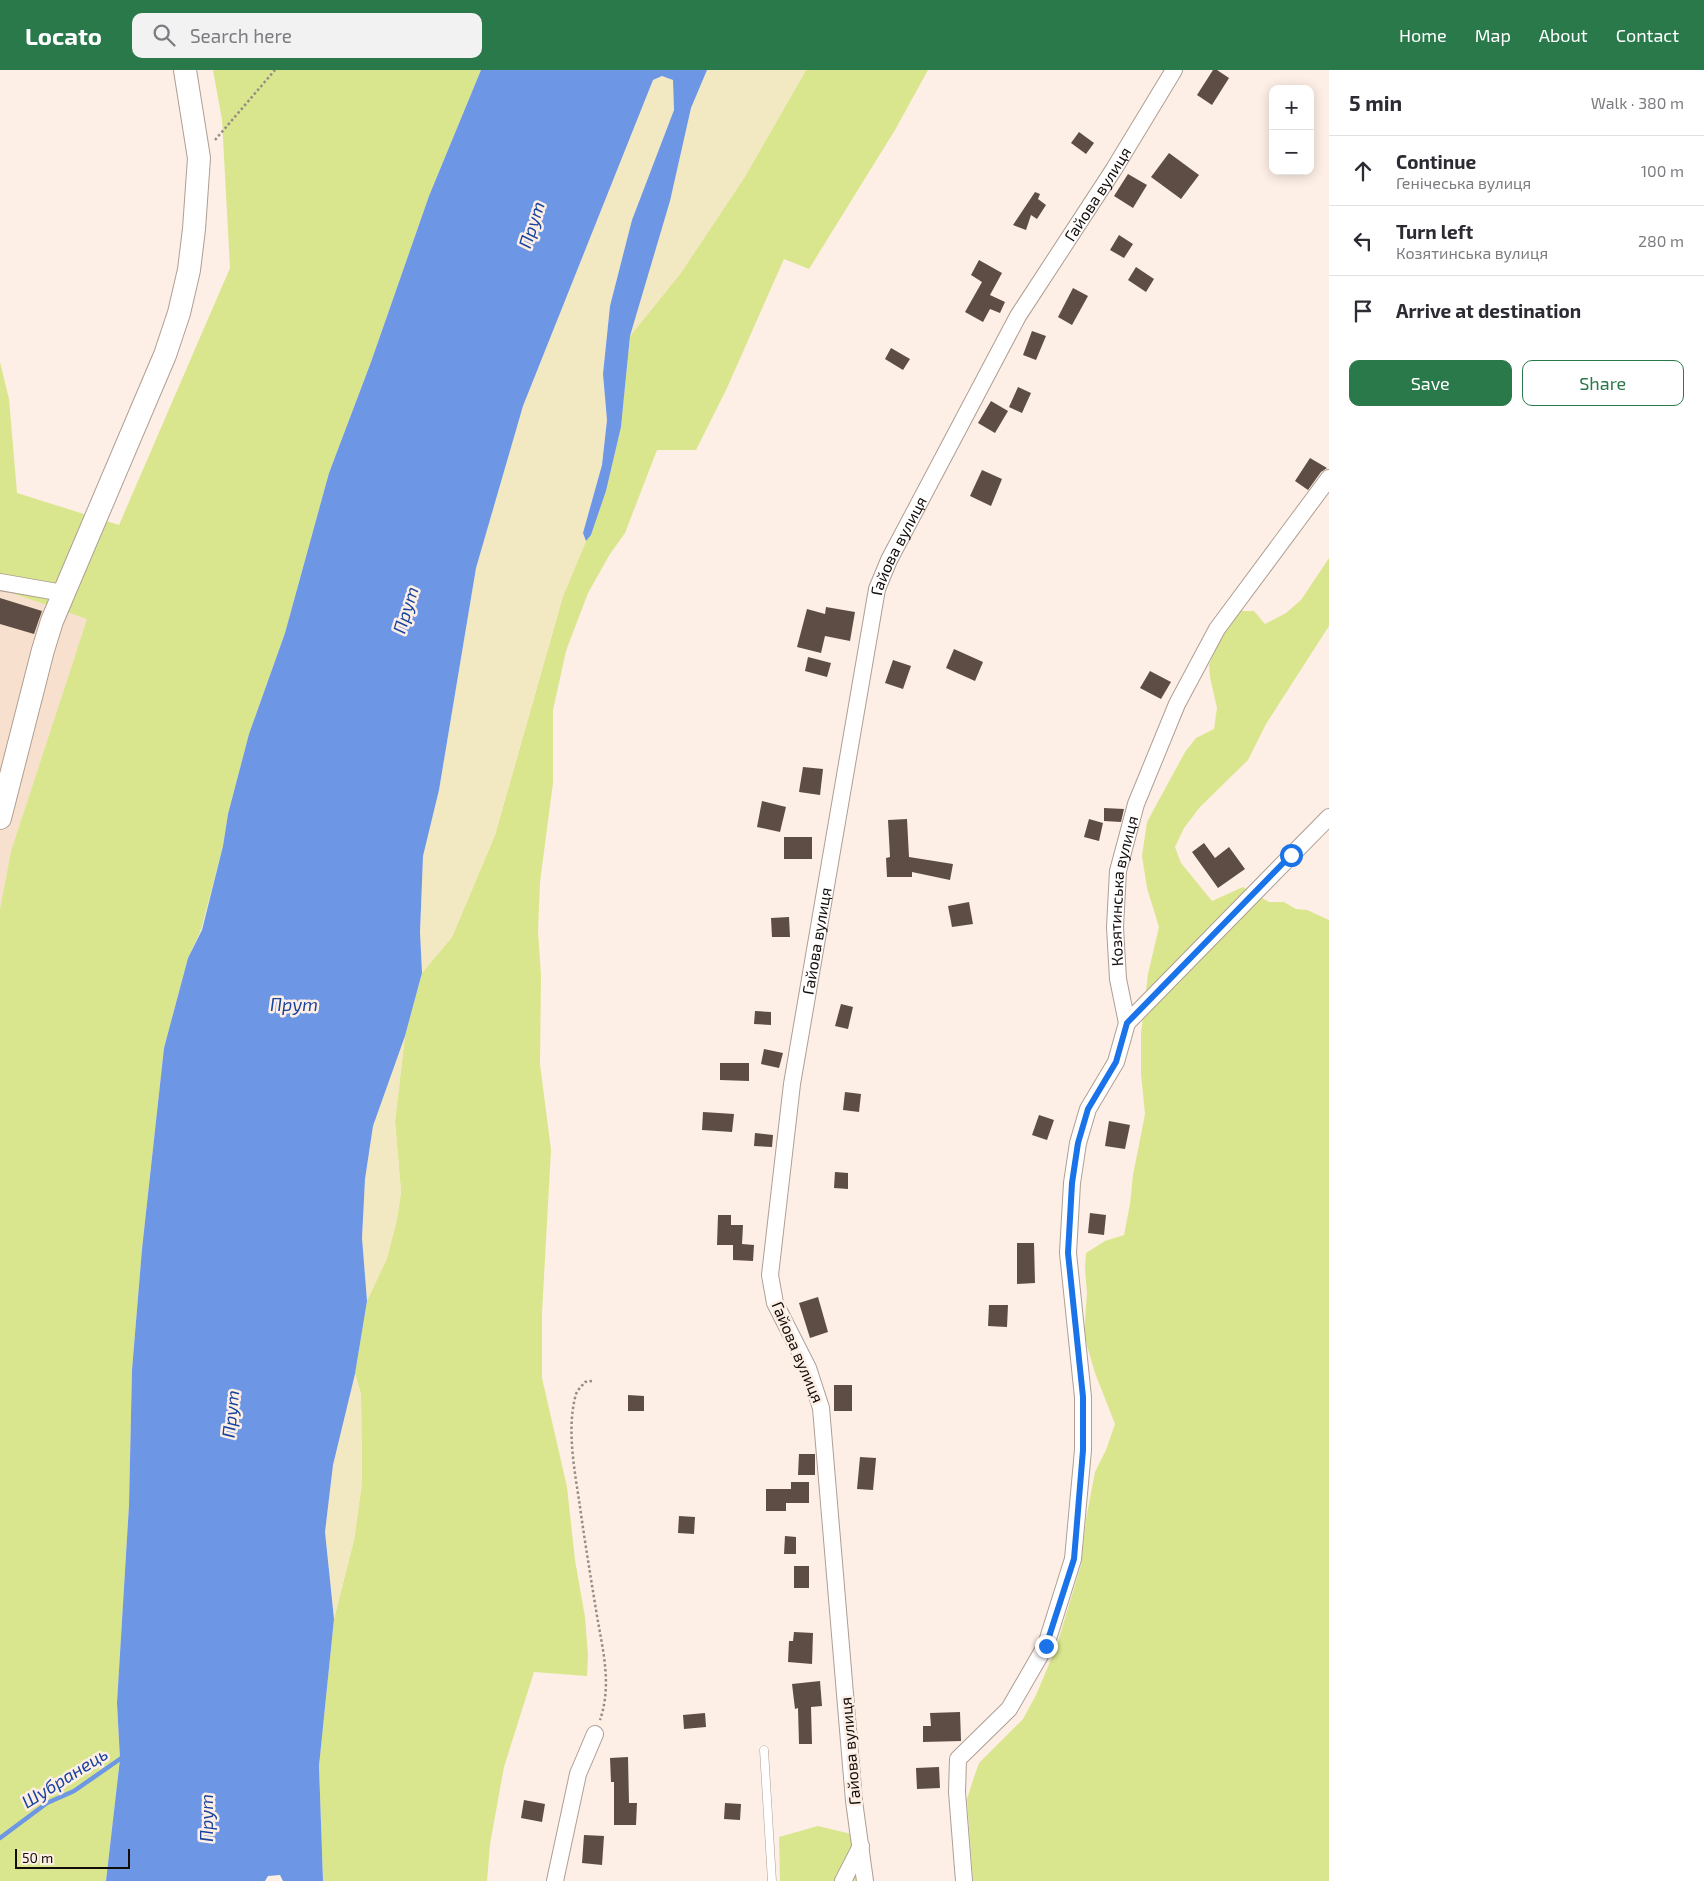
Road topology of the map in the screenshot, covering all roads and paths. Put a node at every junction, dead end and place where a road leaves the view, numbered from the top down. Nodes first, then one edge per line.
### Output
1 (185, 70) edge
2 (275, 70) edge
3 (1174, 70) edge
4 (199, 158) junction
5 (1329, 478) edge
6 (0, 582) edge
7 (63, 593) junction
8 (1329, 817) edge
9 (0, 818) edge
10 (1127, 1023) junction
11 (592, 1381) dead end
12 (595, 1734) joint
13 (764, 1750) dead end
14 (861, 1846) junction
15 (555, 1881) edge
16 (772, 1881) edge
17 (843, 1881) edge
18 (865, 1881) edge
19 (964, 1881) edge

1 - 4 street
2 - 4 path
3 - 14 street, Гайова вулиця
4 - 7 street
5 - 10 street, Козятинська вулиця
6 - 7 street
7 - 9 street
8 - 10 street
10 - 19 street, Козятинська вулиця
11 - 12 path
12 - 15 street
13 - 16 lane
14 - 17 street
14 - 18 street, Гайова вулиця

